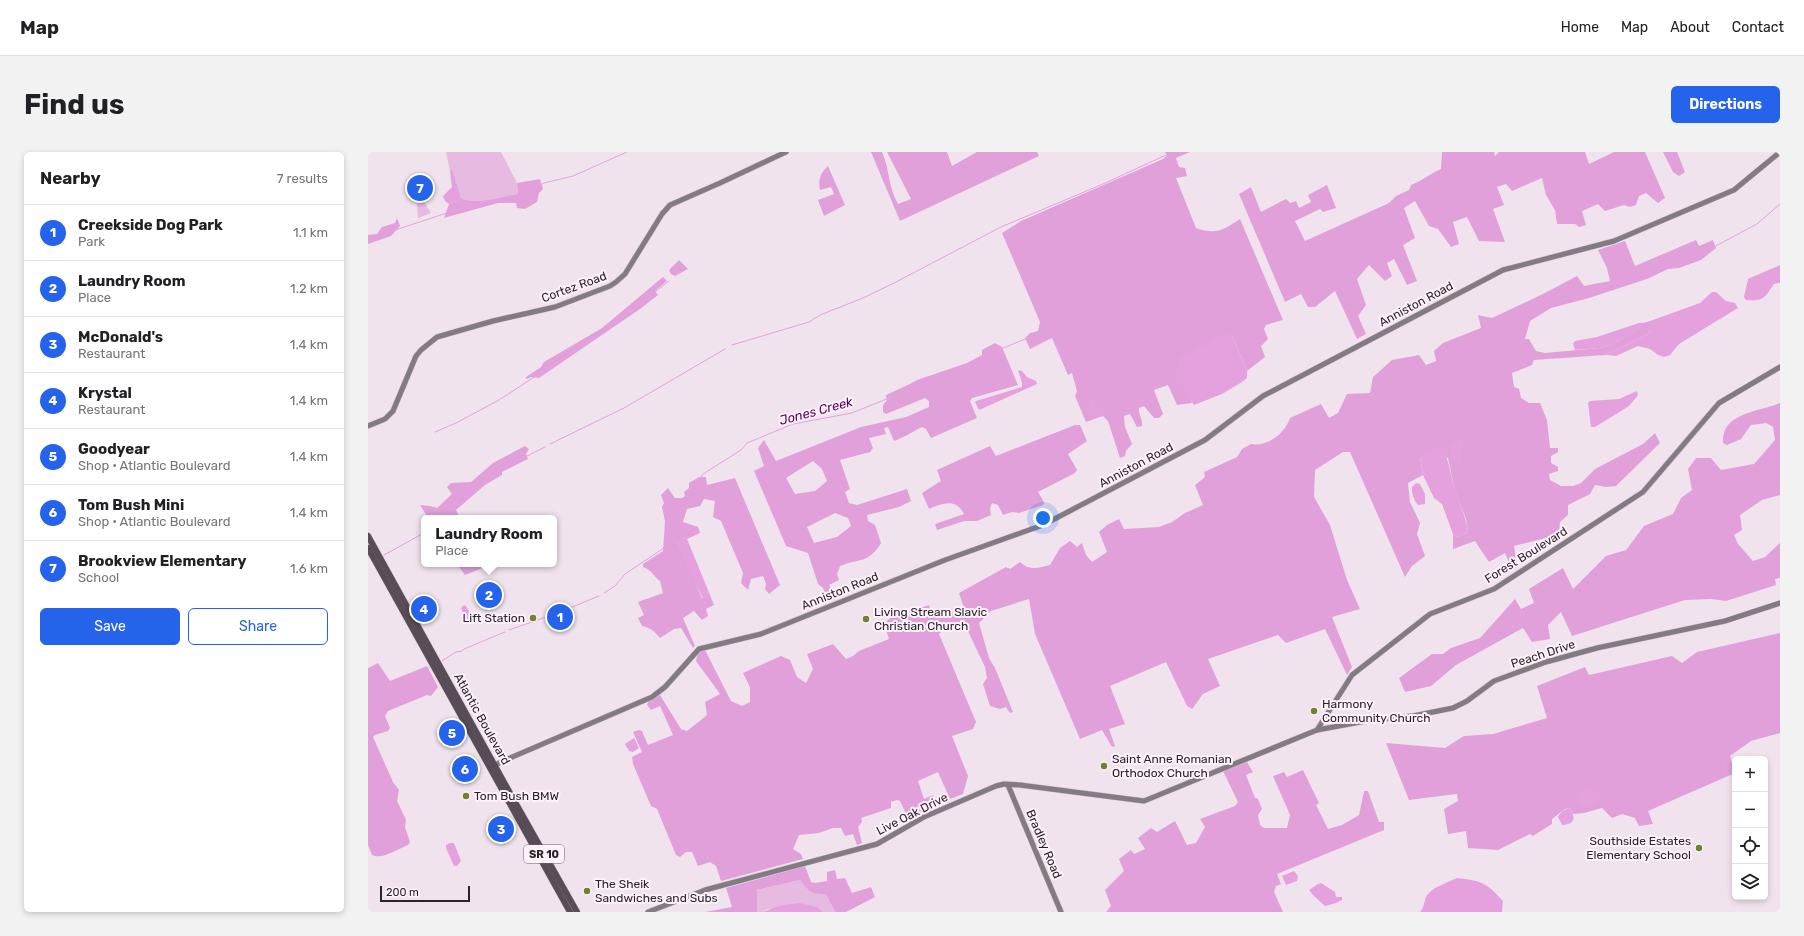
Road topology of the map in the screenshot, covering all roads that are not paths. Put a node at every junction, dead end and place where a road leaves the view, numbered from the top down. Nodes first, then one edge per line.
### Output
1 (786, 152) edge
2 (1780, 152) edge
3 (1780, 367) edge
4 (368, 426) edge
5 (368, 536) edge
6 (368, 548) edge
7 (1780, 603) edge
8 (420, 643) junction
9 (430, 648) junction
10 (458, 710) junction
11 (467, 715) junction
12 (1317, 730) junction
13 (493, 768) junction
14 (1008, 785) junction
15 (532, 844) junction
16 (541, 848) junction
17 (570, 912) edge
18 (578, 912) edge
19 (648, 912) edge
20 (1061, 912) edge

1 - 4 street, Cortez Road
2 - 13 street, Anniston Road
3 - 12 street, Forest Boulevard
5 - 9 highway, Atlantic Boulevard / SR 10
6 - 8 highway, Atlantic Boulevard / SR 10
7 - 12 street, Peach Drive
8 - 9 highway
8 - 10 highway, Atlantic Boulevard / SR 10
9 - 11 highway, Atlantic Boulevard / SR 10
10 - 11 highway
10 - 13 highway, Atlantic Boulevard / SR 10
11 - 13 highway, Atlantic Boulevard / SR 10
12 - 14 street, Live Oak Drive
13 - 15 highway, Atlantic Boulevard / SR 10
13 - 16 highway, Atlantic Boulevard / SR 10
14 - 19 street, Live Oak Drive
14 - 20 street, Bradley Road
15 - 16 highway
15 - 17 highway, Atlantic Boulevard / SR 10
16 - 18 highway, Atlantic Boulevard / SR 10

